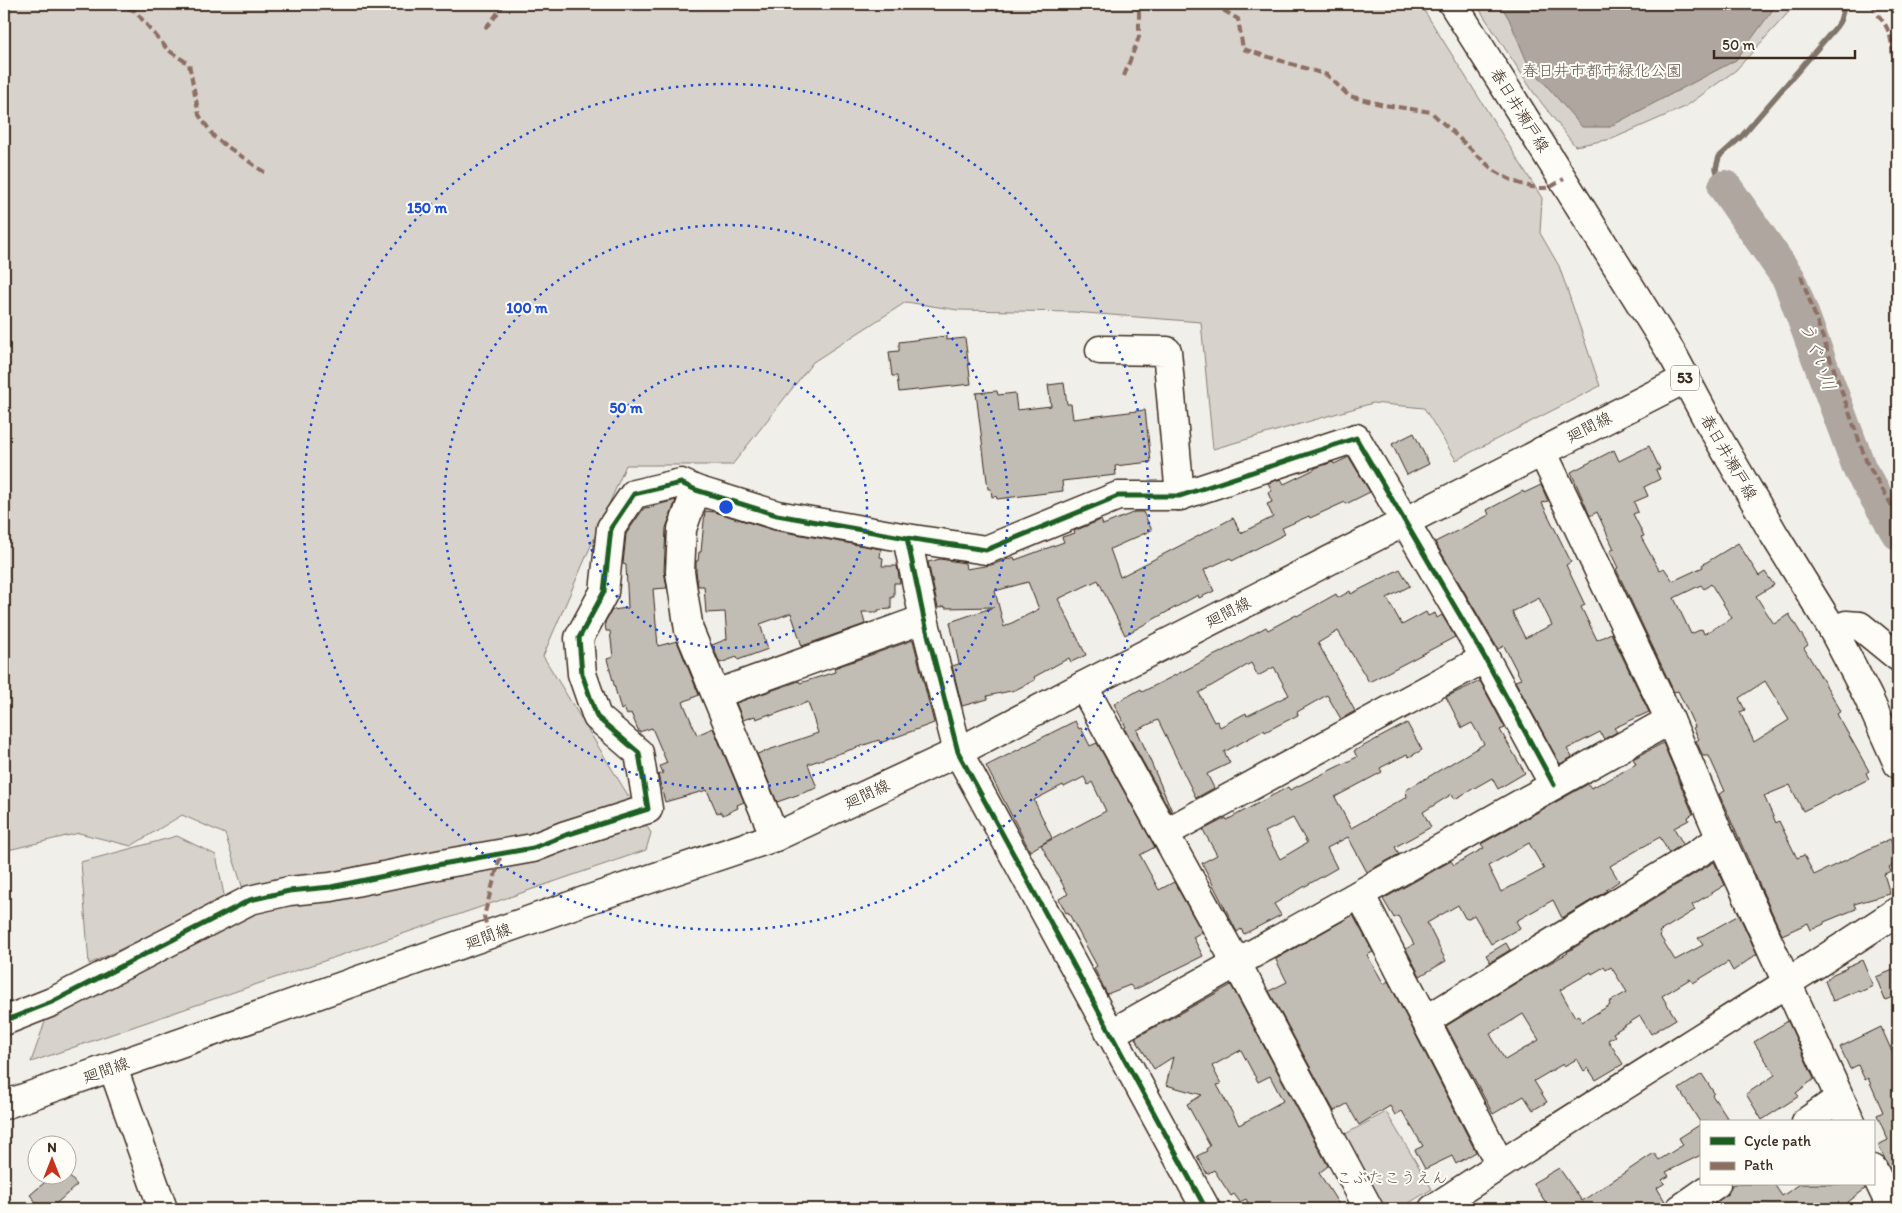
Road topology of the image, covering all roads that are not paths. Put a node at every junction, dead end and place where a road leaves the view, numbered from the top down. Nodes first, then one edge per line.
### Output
1 (1453, 4) edge
2 (1100, 350) dead end
3 (1686, 379) junction
4 (1542, 451) junction
5 (696, 490) junction
6 (1180, 496) junction
7 (1405, 522) junction
8 (907, 538) junction
9 (924, 619) junction
10 (1833, 630) junction
11 (1898, 657) edge
12 (1485, 658) junction
13 (1083, 686) junction
14 (716, 694) junction
15 (1670, 720) junction
16 (958, 752) junction
17 (1898, 764) edge
18 (1554, 785) junction
19 (1164, 833) junction
20 (775, 837) junction
21 (1721, 839) junction
22 (1360, 894) junction
23 (1898, 911) edge
24 (1236, 964) junction
25 (1788, 984) junction
26 (1426, 1020) junction
27 (4, 1021) edge
28 (1110, 1034) junction
29 (113, 1068) junction
30 (4, 1105) edge
31 (1846, 1110) edge
32 (1813, 1120) edge
33 (1500, 1164) junction
34 (1874, 1171) edge
35 (1713, 1186) edge
36 (1890, 1208) edge
37 (163, 1209) edge
38 (1206, 1209) edge
39 (1369, 1209) edge
40 (1432, 1209) edge
41 (1680, 1209) edge

1 - 3 street, 春日井瀬戸線 / 53
2 - 6 street
3 - 4 street, 廻間線
3 - 10 street, 春日井瀬戸線 / 53
4 - 7 street, 廻間線
4 - 15 street
5 - 8 street
5 - 14 street
5 - 27 street
6 - 7 street
6 - 8 street
7 - 12 street
7 - 13 street, 廻間線
8 - 9 street
9 - 14 street
9 - 16 street
10 - 11 street
10 - 17 street, 春日井瀬戸線 / 53
12 - 18 street
12 - 19 street
13 - 16 street, 廻間線
13 - 19 street
14 - 20 street
15 - 18 street
15 - 21 street
16 - 20 street, 廻間線
16 - 28 street
18 - 22 street
19 - 24 street
20 - 29 street, 廻間線
21 - 25 street
21 - 26 street
22 - 24 street
22 - 26 street
23 - 25 street
24 - 28 street
24 - 39 street
25 - 31 street
25 - 33 street
26 - 33 street
28 - 38 street
29 - 30 street, 廻間線
29 - 37 street
31 - 32 street
33 - 40 street
34 - 36 street
35 - 41 street

